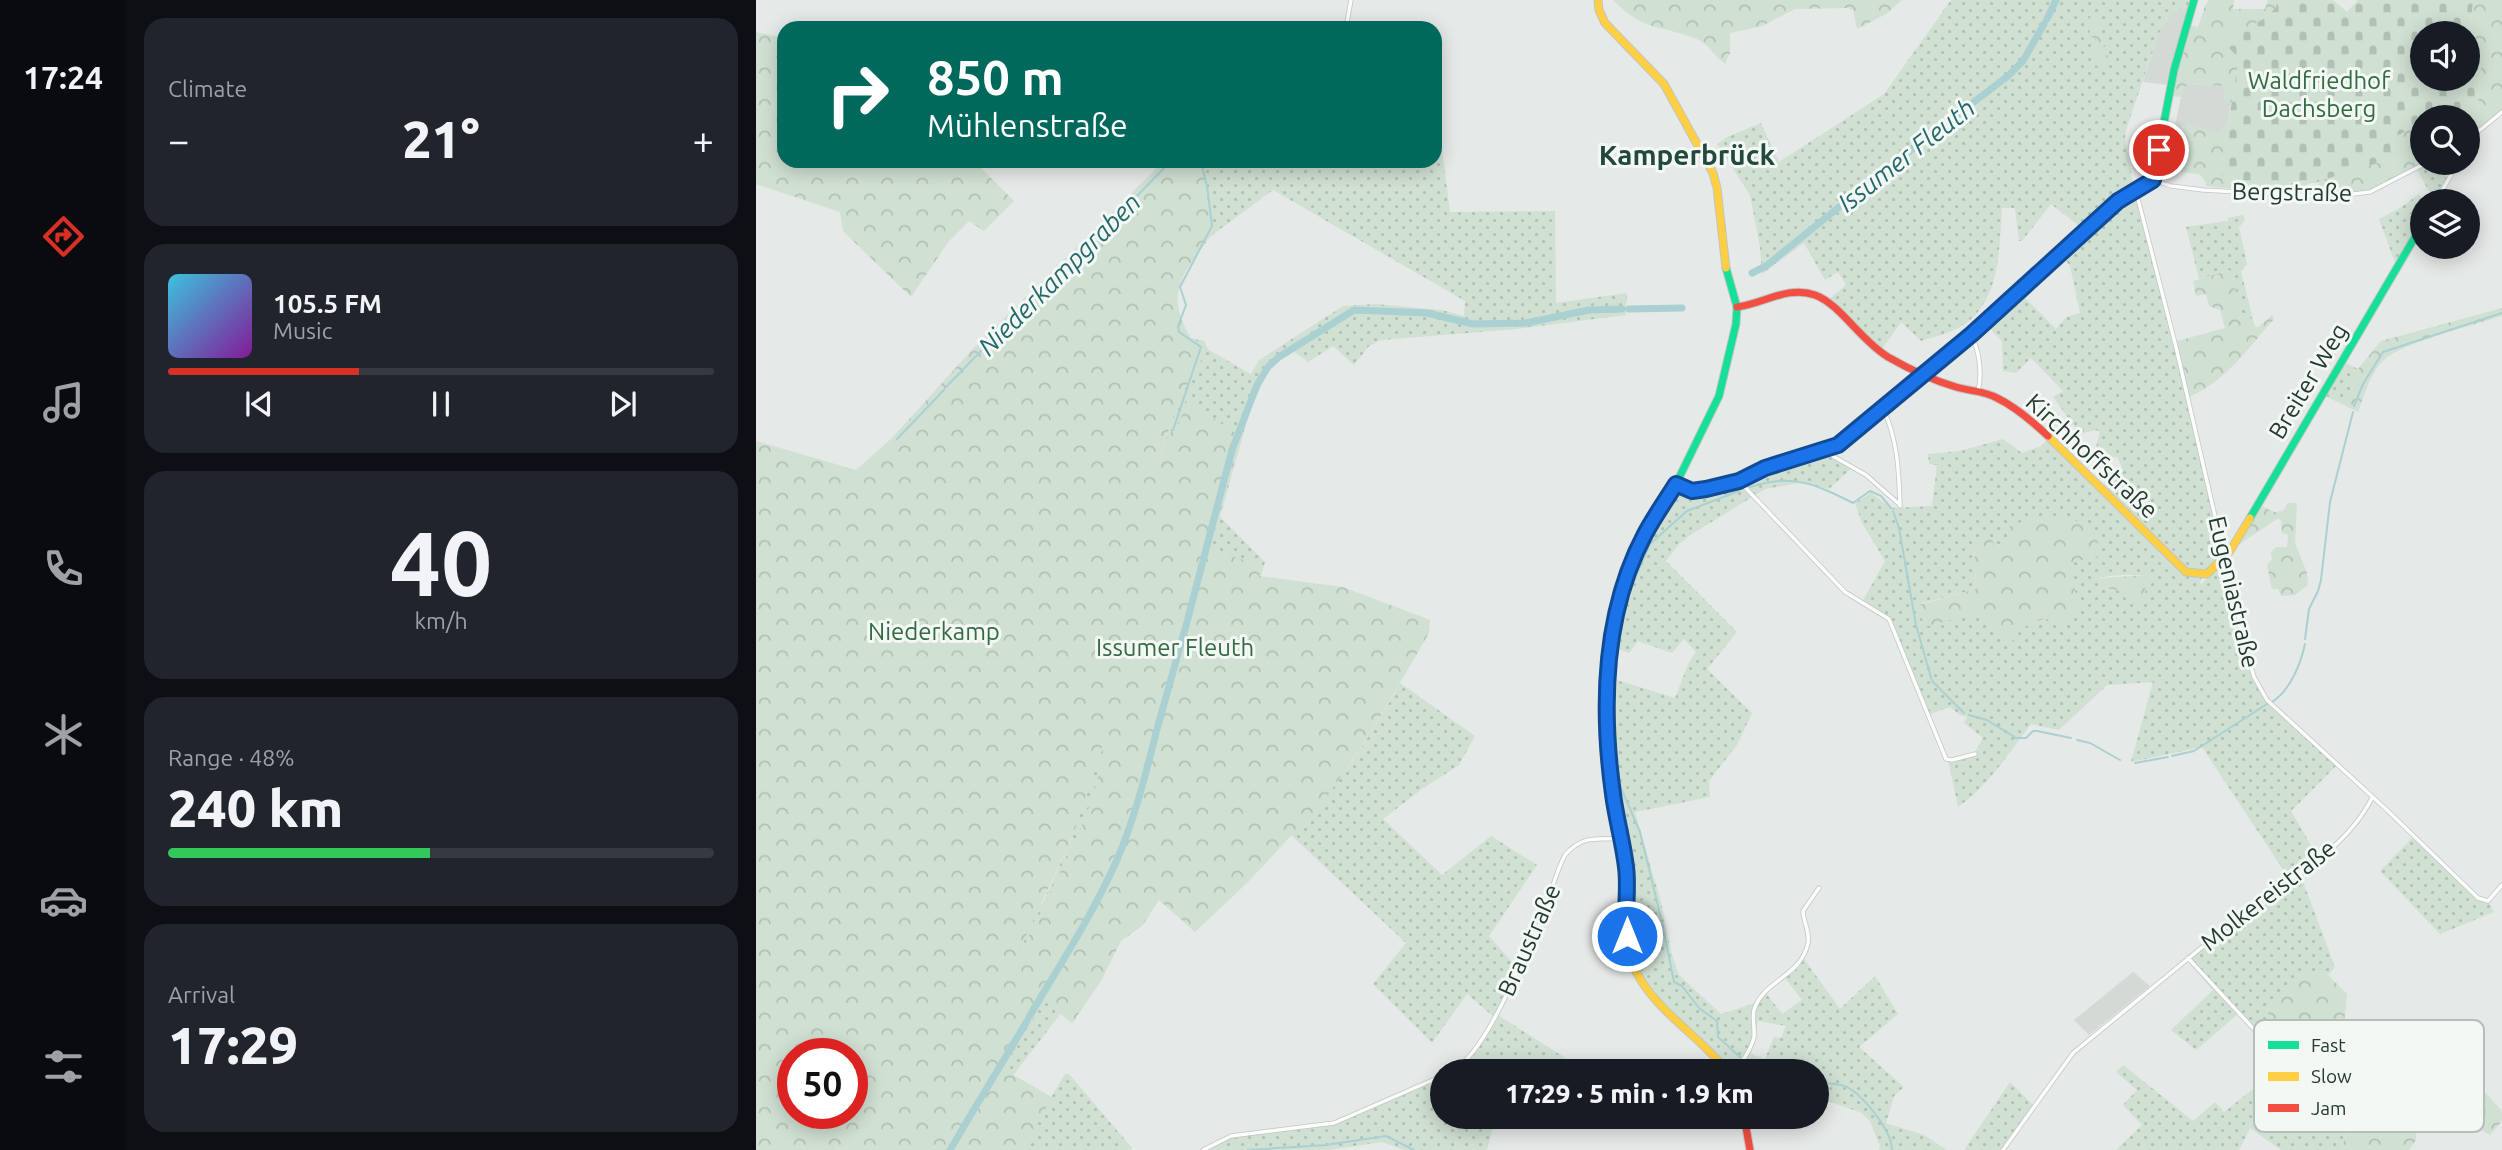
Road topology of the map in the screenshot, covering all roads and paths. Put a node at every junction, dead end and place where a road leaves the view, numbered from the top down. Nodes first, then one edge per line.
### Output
1 (1351, 0) edge
2 (1598, 0) edge
3 (2194, 0) edge
4 (1347, 21) edge
5 (2502, 112) edge
6 (2480, 130) edge
7 (2410, 171) edge
8 (2153, 180) junction
9 (2136, 191) junction
10 (2410, 245) edge
11 (1737, 307) junction
12 (1970, 336) junction
13 (1924, 375) junction
14 (1978, 392) junction
15 (1883, 410) junction
16 (1824, 450) junction
17 (1739, 481) junction
18 (1676, 484) junction
19 (2226, 557) junction
20 (1975, 754) dead end
21 (2372, 798) junction
22 (1620, 839) junction
23 (2502, 885) edge
24 (1819, 888) dead end
25 (2188, 958) junction
26 (2254, 1028) edge
27 (1466, 1059) edge
28 (1717, 1059) edge
29 (1744, 1059) edge
30 (1430, 1081) edge
31 (1746, 1129) edge
32 (1203, 1150) edge
33 (1750, 1150) edge
34 (2003, 1150) edge

1 - 4 street
2 - 11 street
3 - 8 street
5 - 6 street
7 - 8 street, Bergstraße
8 - 9 street
9 - 12 street
9 - 19 street, Eugeniastraße
10 - 19 street, Breiter Weg
11 - 13 street, Kirchhoffstraße
11 - 18 street
12 - 13 street
12 - 14 street
13 - 14 street, Kirchhoffstraße
13 - 15 street
14 - 19 street, Kirchhoffstraße
15 - 16 street
15 - 16 street
16 - 17 street
17 - 18 street
17 - 20 street
18 - 22 street
19 - 21 street, Eugeniastraße
21 - 23 street, Eugeniastraße
21 - 25 street, Molkereistraße
22 - 27 street, Braustraße
22 - 28 street
24 - 29 street
25 - 26 street, Molkereistraße
25 - 34 street, Molkereistraße
30 - 32 street
31 - 33 street

